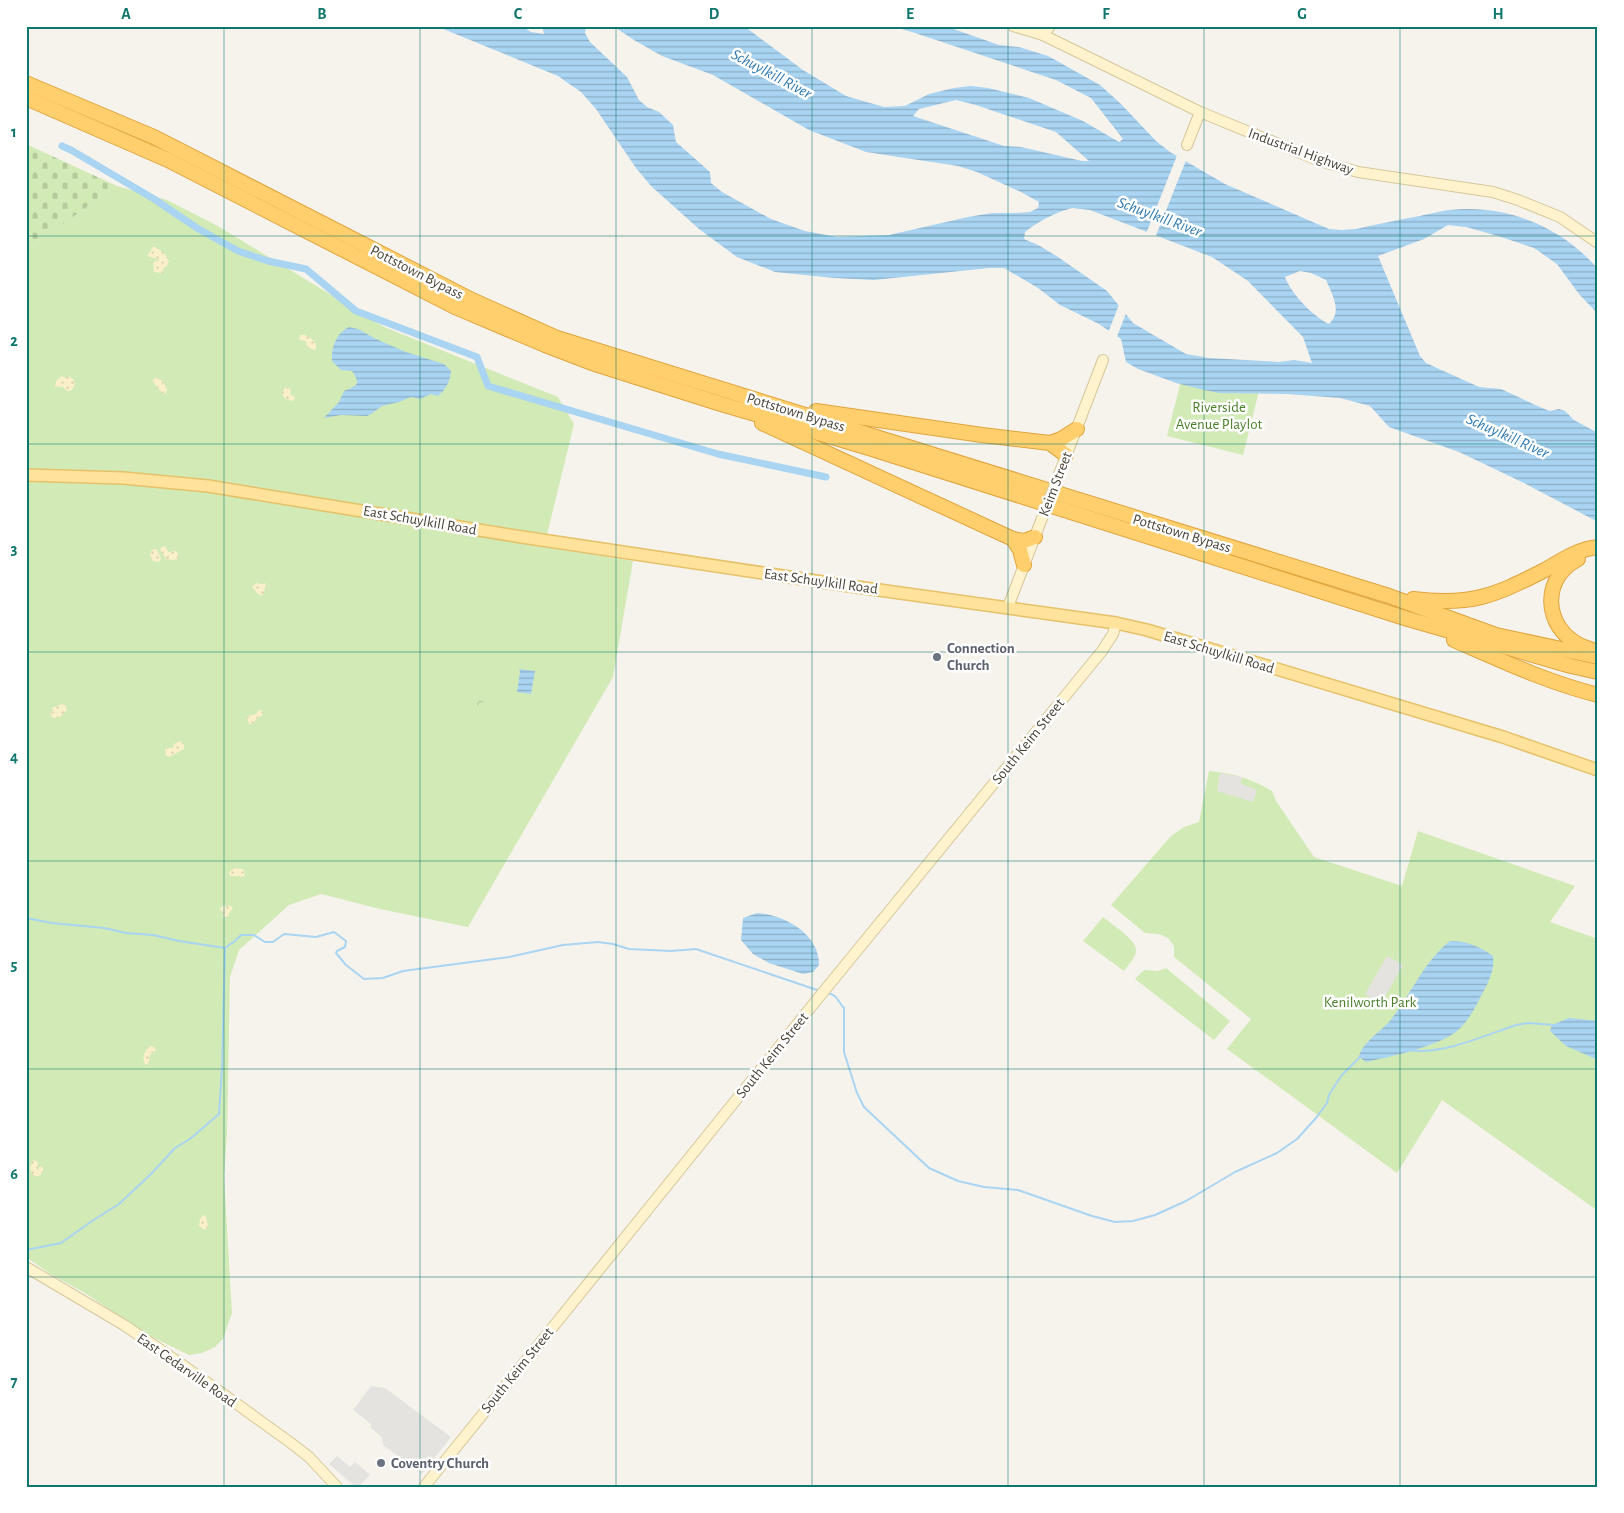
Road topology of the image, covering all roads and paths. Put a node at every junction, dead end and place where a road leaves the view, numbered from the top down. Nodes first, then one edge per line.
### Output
1 (1013, 26) edge
2 (1050, 26) edge
3 (1043, 35) junction
4 (26, 83) edge
5 (26, 98) edge
6 (1200, 112) junction
7 (1188, 144) dead end
8 (1598, 243) edge
9 (1103, 360) dead end
10 (663, 371) junction
11 (718, 403) junction
12 (1076, 428) junction
13 (1050, 443) junction
14 (1066, 455) junction
15 (26, 476) edge
16 (1035, 537) junction
17 (1013, 539) junction
18 (1598, 548) edge
19 (1598, 554) edge
20 (1024, 565) junction
21 (1389, 596) junction
22 (1008, 607) junction
23 (1408, 619) junction
24 (1116, 622) junction
25 (1598, 650) edge
26 (1598, 657) edge
27 (1598, 672) edge
28 (1598, 694) edge
29 (1598, 770) edge
30 (26, 1267) edge
31 (337, 1487) edge
32 (424, 1487) edge

1 - 3 street, Industrial Highway
2 - 3 street
3 - 6 street, Industrial Highway
4 - 10 highway, Pottstown Bypass
5 - 11 highway, Pottstown Bypass
6 - 7 street
6 - 8 street, Industrial Highway
9 - 12 street, Keim Street
10 - 13 highway
10 - 21 highway, Pottstown Bypass
11 - 17 highway
11 - 23 highway, Pottstown Bypass
12 - 13 highway
12 - 14 street, Keim Street
13 - 14 highway
14 - 16 street, Keim Street, bridge
15 - 22 main road, East Schuylkill Road
16 - 17 highway
16 - 20 street, Keim Street
17 - 20 highway
18 - 21 highway
19 - 25 highway
20 - 22 street, Keim Street
21 - 26 highway, Pottstown Bypass
22 - 24 main road, East Schuylkill Road
23 - 27 highway, Pottstown Bypass
23 - 28 highway
24 - 29 main road, East Schuylkill Road
24 - 32 street, South Keim Street
30 - 31 street, East Cedarville Road

